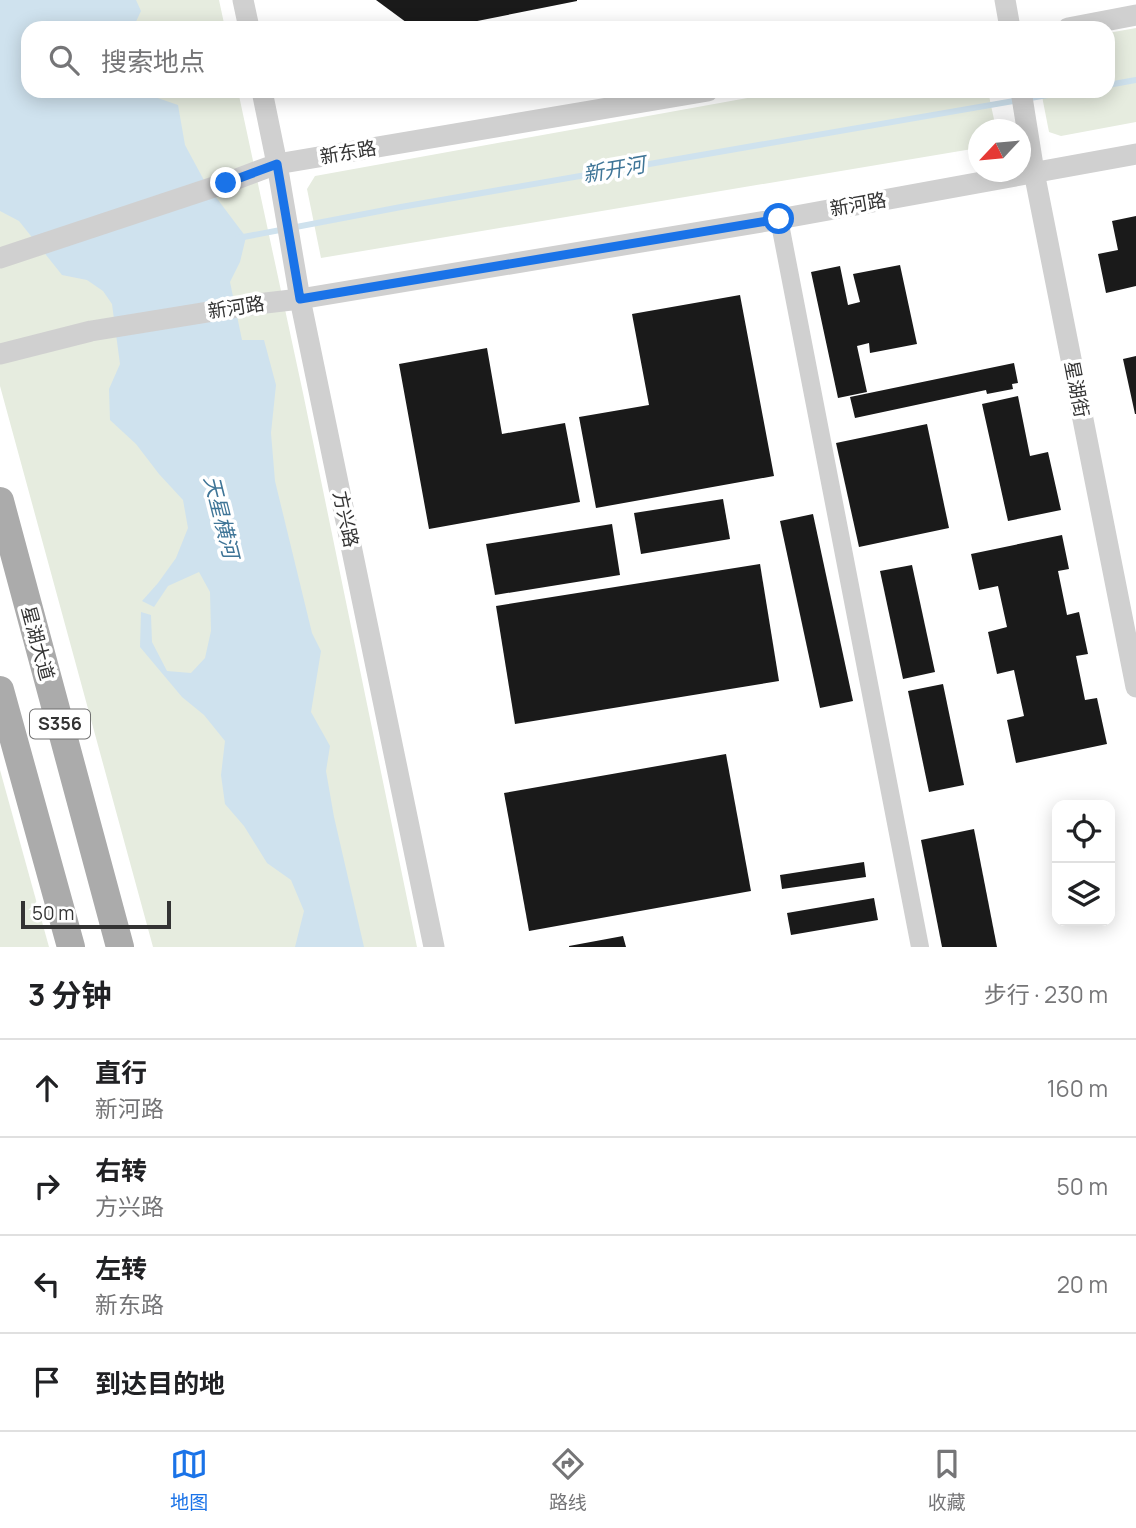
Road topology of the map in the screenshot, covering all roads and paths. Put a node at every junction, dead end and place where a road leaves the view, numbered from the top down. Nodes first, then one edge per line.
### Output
1 (243, 0) edge
2 (1005, 0) edge
3 (1136, 15) edge
4 (248, 21) edge
5 (1009, 21) edge
6 (1105, 21) edge
7 (263, 98) edge
8 (667, 98) edge
9 (1022, 98) edge
10 (1136, 154) edge
11 (277, 164) junction
12 (1034, 172) junction
13 (779, 219) junction
14 (0, 258) edge
15 (300, 299) junction
16 (0, 354) edge
17 (0, 501) edge
18 (1136, 687) edge
19 (0, 690) edge
20 (71, 947) edge
21 (120, 947) edge
22 (434, 947) edge
23 (920, 947) edge

1 - 4 street
2 - 5 street
3 - 6 street
7 - 11 street, 方兴路
8 - 11 street, 新东路
9 - 12 street, 星湖街
10 - 12 street, 新河路
11 - 14 street, 新东路
11 - 15 street, 方兴路
12 - 13 street, 新河路
12 - 18 street, 星湖街
13 - 15 street, 新河路
13 - 23 street
15 - 16 street, 新河路
15 - 22 street, 方兴路
17 - 21 main road, 星湖大道 / S356
19 - 20 main road, S356

